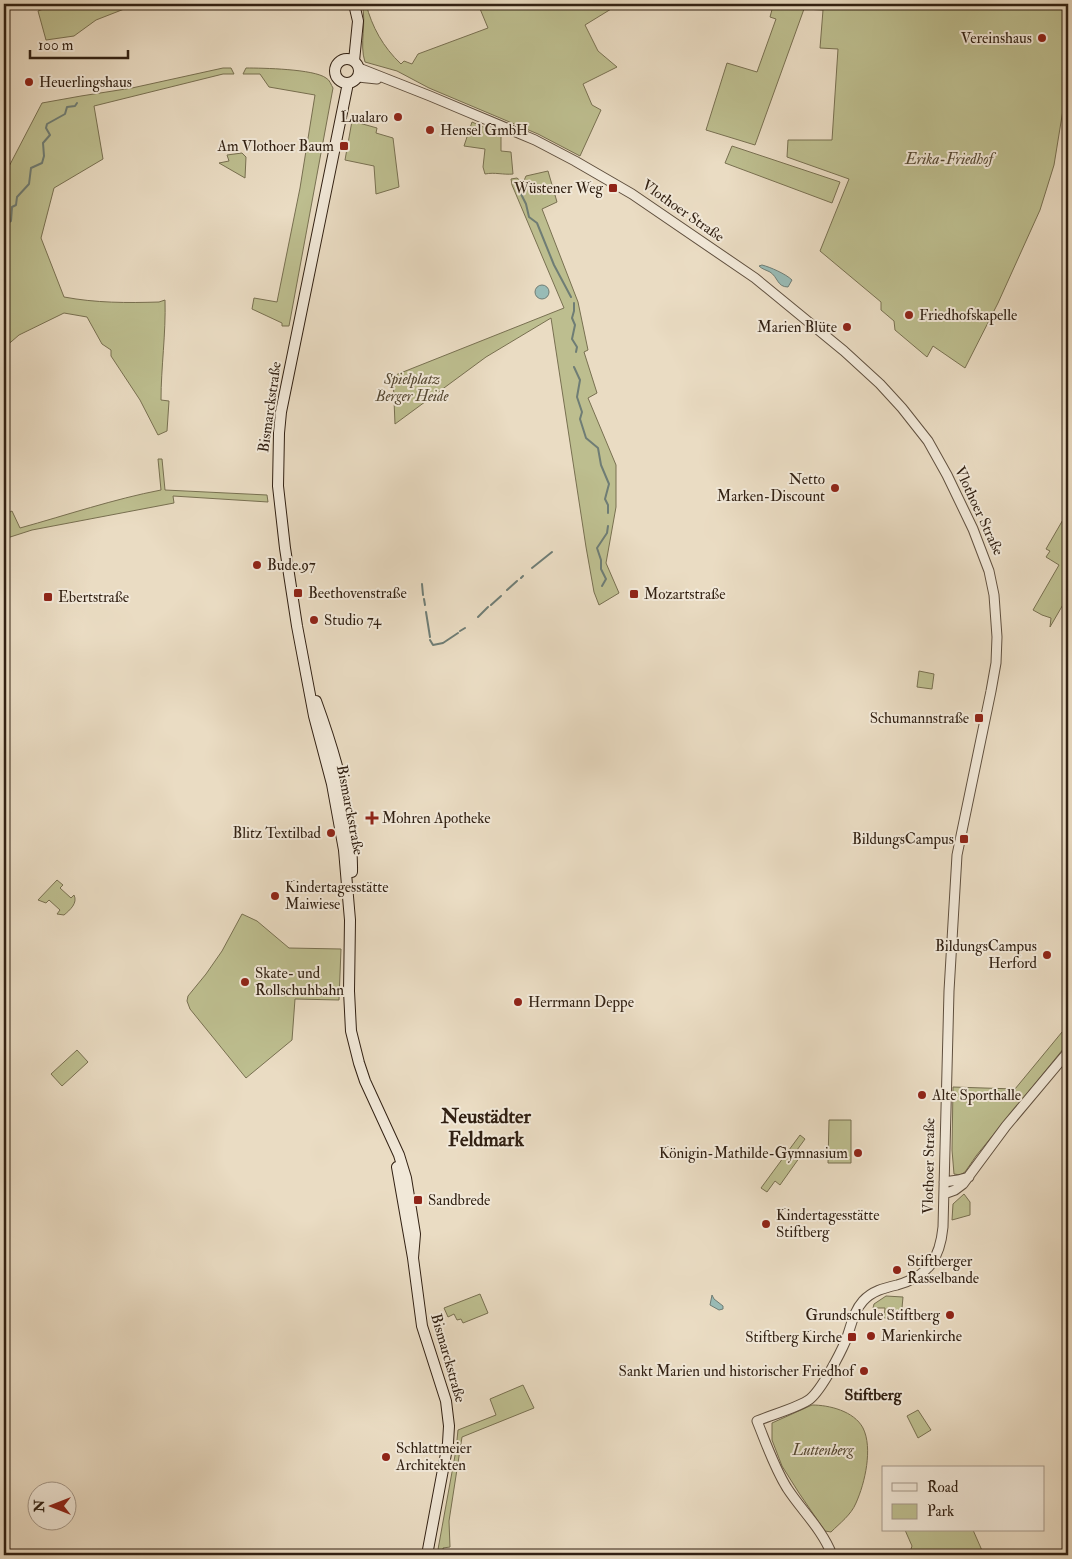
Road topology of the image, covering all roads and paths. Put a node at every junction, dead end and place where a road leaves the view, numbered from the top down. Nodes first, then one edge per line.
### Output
1 (354, 5) edge
2 (354, 66) junction
3 (345, 82) junction
4 (1068, 1052) edge
5 (969, 1176) junction
6 (944, 1182) junction
7 (944, 1194) junction
8 (427, 1555) edge
9 (832, 1555) edge

1 - 2 main road
2 - 3 main road
2 - 3 main road
2 - 6 street, Vlothoer Straße
3 - 8 main road, Bismarckstraße
4 - 5 street
5 - 6 street
5 - 7 street
6 - 7 street, Vlothoer Straße
7 - 9 street, Vlothoer Straße

